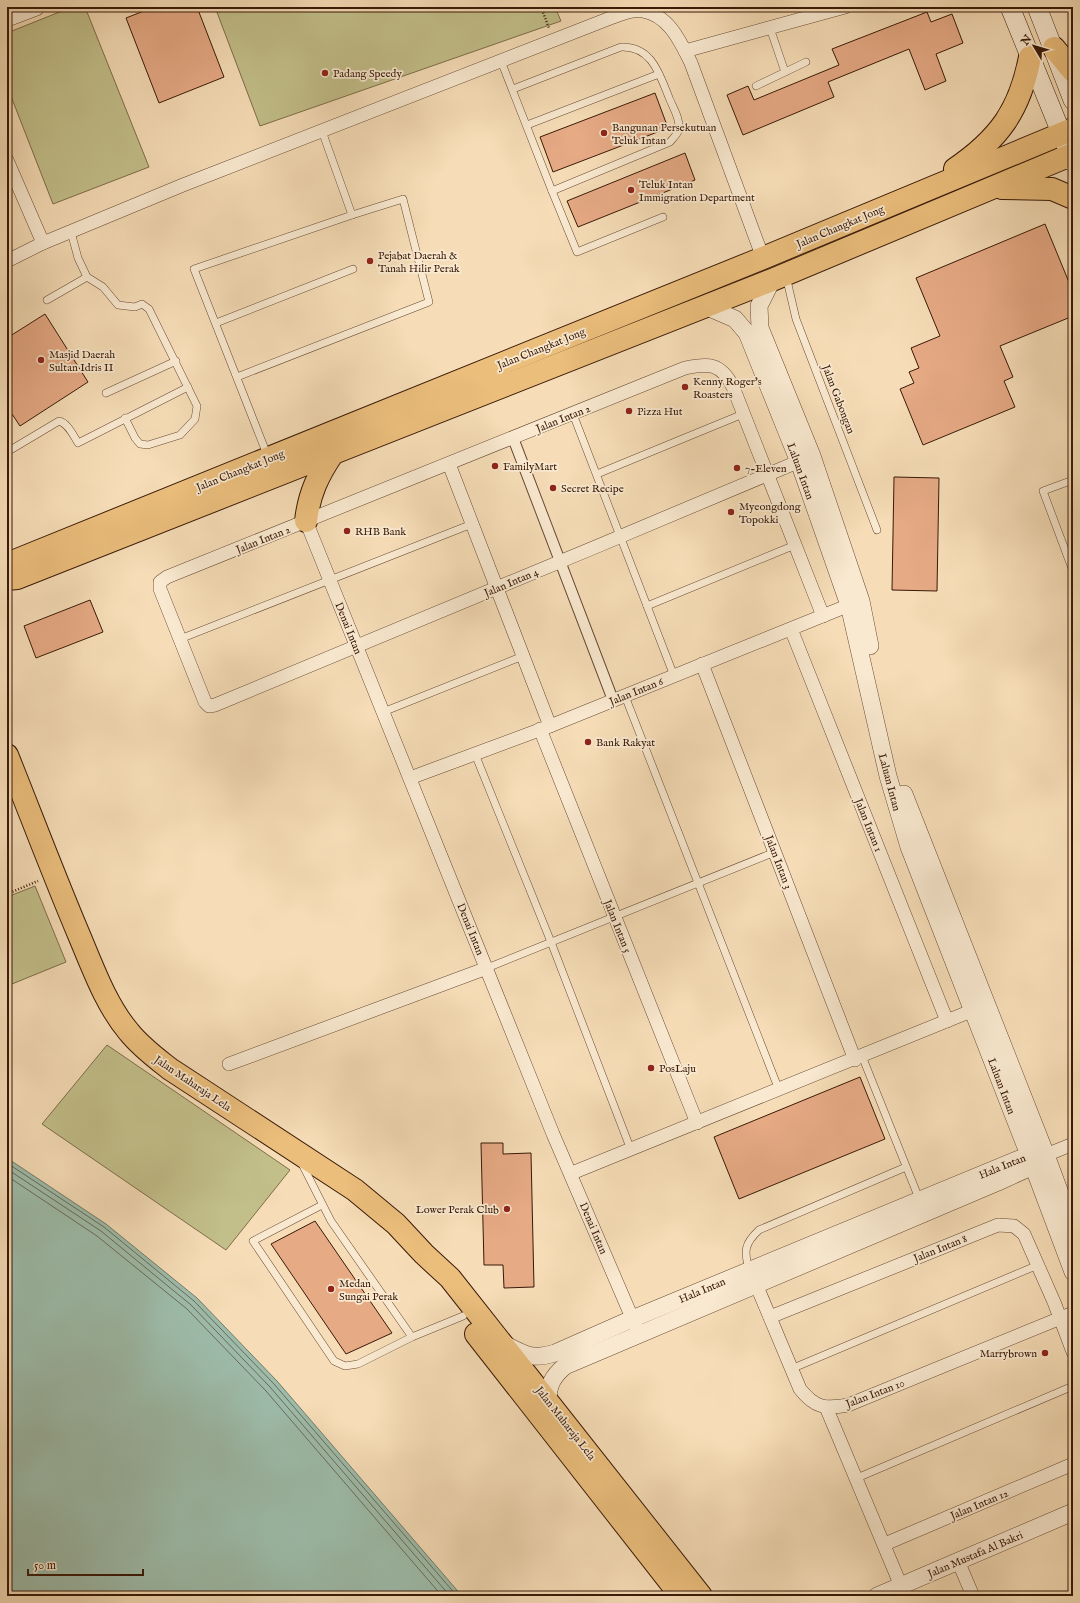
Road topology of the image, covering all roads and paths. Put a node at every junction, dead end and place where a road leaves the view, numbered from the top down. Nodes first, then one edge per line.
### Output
1 (36, 7) edge
2 (541, 7) edge
3 (845, 7) edge
4 (1010, 7) edge
5 (1037, 7) edge
6 (7, 18) edge
7 (770, 28) junction
8 (554, 40) junction
9 (1054, 48) junction
10 (685, 51) junction
11 (1030, 57) junction
12 (501, 61) junction
13 (806, 62) dead end
14 (1073, 71) edge
15 (785, 72) junction
16 (659, 74) junction
17 (756, 86) dead end
18 (513, 89) junction
19 (1073, 100) edge
20 (527, 125) junction
21 (322, 131) junction
22 (1067, 131) edge
23 (1072, 157) edge
24 (7, 160) edge
25 (992, 188) junction
26 (552, 191) junction
27 (921, 192) junction
28 (1073, 198) edge
29 (352, 215) junction
30 (663, 217) dead end
31 (71, 232) junction
32 (43, 243) junction
33 (763, 258) junction
34 (7, 261) edge
35 (353, 269) dead end
36 (87, 277) junction
37 (778, 277) junction
38 (47, 300) dead end
39 (705, 306) junction
40 (216, 323) junction
41 (176, 361) junction
42 (237, 377) junction
43 (188, 387) junction
44 (106, 394) dead end
45 (573, 414) junction
46 (743, 414) junction
47 (125, 418) junction
48 (513, 438) junction
49 (7, 452) edge
50 (333, 453) junction
51 (269, 458) junction
52 (805, 459) junction
53 (449, 464) junction
54 (597, 474) junction
55 (766, 475) junction
56 (1073, 480) edge
57 (306, 521) junction
58 (472, 524) junction
59 (877, 530) dead end
60 (621, 536) junction
61 (795, 545) junction
62 (7, 548) edge
63 (37, 551) junction
64 (561, 561) junction
65 (7, 564) edge
66 (1073, 571) edge
67 (7, 579) edge
68 (330, 581) junction
69 (497, 588) junction
70 (855, 603) junction
71 (647, 606) junction
72 (823, 616) junction
73 (791, 629) junction
74 (180, 639) junction
75 (356, 647) junction
76 (523, 656) junction
77 (702, 664) junction
78 (674, 676) junction
79 (619, 698) junction
80 (383, 712) junction
81 (545, 728) junction
82 (475, 754) junction
83 (7, 755) edge
84 (410, 778) junction
85 (775, 852) junction
86 (54, 875) junction
87 (698, 882) junction
88 (7, 894) edge
89 (614, 916) junction
90 (551, 942) junction
91 (487, 968) junction
92 (979, 1008) junction
93 (947, 1021) junction
94 (859, 1058) junction
95 (229, 1064) dead end
96 (779, 1090) junction
97 (697, 1123) junction
98 (1073, 1144) edge
99 (295, 1150) junction
100 (631, 1150) junction
101 (1036, 1158) junction
102 (906, 1167) junction
103 (572, 1173) junction
104 (322, 1205) junction
105 (922, 1206) junction
106 (1073, 1228) edge
107 (424, 1254) junction
108 (1038, 1265) junction
109 (1073, 1272) edge
110 (753, 1278) junction
111 (1073, 1313) edge
112 (463, 1316) junction
113 (770, 1317) junction
114 (1060, 1318) junction
115 (635, 1327) junction
116 (412, 1336) junction
117 (502, 1343) junction
118 (1073, 1352) edge
119 (791, 1369) junction
120 (1073, 1386) edge
121 (548, 1400) junction
122 (826, 1407) junction
123 (1073, 1464) edge
124 (857, 1478) junction
125 (1073, 1512) edge
126 (885, 1544) junction
127 (958, 1561) junction
128 (901, 1586) junction
129 (681, 1596) edge
130 (701, 1596) edge
131 (877, 1596) edge
132 (973, 1596) edge

1 - 6 street
2 - 8 path
3 - 7 street
4 - 11 main road
5 - 9 main road
7 - 10 street
7 - 15 lane
8 - 10 street
8 - 12 street
9 - 14 highway
9 - 19 main road
10 - 33 street
11 - 22 main road
11 - 27 highway
12 - 18 lane
12 - 21 street
13 - 15 lane
15 - 17 lane
16 - 18 lane
16 - 20 lane
16 - 26 lane
18 - 20 lane
20 - 26 lane
21 - 29 lane
21 - 31 street
22 - 23 main road
22 - 27 highway, Jalan Changkat Jong
23 - 25 highway, Jalan Changkat Jong
24 - 32 street
25 - 28 highway
25 - 37 highway, Jalan Changkat Jong
26 - 30 lane
27 - 33 highway, Jalan Changkat Jong
29 - 40 lane
29 - 42 lane
31 - 32 street
31 - 36 lane
32 - 34 street
33 - 51 highway, Jalan Changkat Jong
35 - 40 lane
36 - 38 lane
36 - 41 lane
37 - 39 highway, Jalan Changkat Jong
37 - 52 street, Laluan Intan
37 - 59 lane, Jalan Gabongan
39 - 50 highway, Jalan Changkat Jong
39 - 52 street, Laluan Intan
40 - 42 lane
41 - 43 lane
41 - 44 lane
42 - 51 lane
43 - 47 lane
43 - 47 lane
45 - 46 street, Jalan Intan 2
45 - 48 street, Jalan Intan 2
45 - 54 lane
46 - 54 lane
46 - 55 street, Jalan Intan 2
47 - 49 lane
48 - 53 street, Jalan Intan 2
48 - 64 street
50 - 57 highway
50 - 67 highway, Jalan Changkat Jong
51 - 63 highway, Jalan Changkat Jong
52 - 55 street, Jalan Intan 4
52 - 70 street, Laluan Intan
53 - 57 street, Jalan Intan 2
53 - 58 street, Jalan Intan 5
54 - 60 lane
55 - 60 street, Jalan Intan 4
55 - 61 street, Jalan Intan 2
56 - 66 lane
57 - 68 street, Denai Intan
57 - 74 street, Jalan Intan 2
58 - 68 lane
58 - 69 street, Jalan Intan 5
60 - 64 street, Jalan Intan 4
60 - 71 lane
61 - 71 lane
61 - 72 street, Jalan Intan 2
62 - 63 highway
63 - 65 highway, Jalan Changkat Jong
64 - 69 street, Jalan Intan 4
64 - 79 street
68 - 74 lane
68 - 75 street, Denai Intan
69 - 75 street, Jalan Intan 4
69 - 76 street, Jalan Intan 5
70 - 72 street, Jalan Intan 6
70 - 92 street, Laluan Intan
71 - 78 lane
72 - 73 street, Jalan Intan 6
73 - 77 street, Jalan Intan 6
73 - 93 street, Jalan Intan 1
74 - 75 street, Jalan Intan 4
75 - 80 street, Denai Intan
76 - 80 lane
76 - 81 street, Jalan Intan 5
77 - 78 street, Jalan Intan 6
77 - 85 street, Jalan Intan 3
78 - 79 street, Jalan Intan 6
79 - 81 street, Jalan Intan 6
79 - 87 lane
80 - 84 street, Denai Intan
81 - 82 street, Jalan Intan 6
81 - 89 street, Jalan Intan 5
82 - 84 street, Jalan Intan 6
82 - 90 lane
83 - 86 highway, Jalan Maharaja Lela
84 - 91 street, Denai Intan
85 - 87 lane
85 - 94 street, Jalan Intan 3
86 - 88 path
86 - 99 highway, Jalan Maharaja Lela
87 - 89 lane
87 - 96 lane
89 - 90 lane
89 - 97 street, Jalan Intan 5
90 - 91 lane
90 - 100 lane
91 - 95 street
91 - 103 street, Denai Intan
92 - 93 street
92 - 101 street, Laluan Intan
93 - 94 street
94 - 96 street
94 - 102 lane
96 - 97 street
97 - 100 street
98 - 101 street
99 - 104 lane
99 - 107 highway, Jalan Maharaja Lela
100 - 103 street
101 - 105 street, Hala Intan
101 - 106 street, Laluan Intan
101 - 109 street, Laluan Intan
102 - 105 lane
102 - 110 lane
103 - 115 street, Denai Intan
104 - 116 lane
104 - 116 lane
105 - 110 street, Hala Intan
107 - 112 highway, Jalan Maharaja Lela
107 - 117 highway, Jalan Maharaja Lela
108 - 113 street, Jalan Intan 8
108 - 114 street, Jalan Intan 8
108 - 119 lane
110 - 113 street, Jalan Intan 10
110 - 115 street, Hala Intan
111 - 114 street, Jalan Intan 10
112 - 116 lane
112 - 129 highway, Jalan Maharaja Lela
113 - 119 street, Jalan Intan 10
114 - 118 street
114 - 122 street, Jalan Intan 10
115 - 117 street, Hala Intan
115 - 121 street, Hala Intan
117 - 121 highway, Jalan Maharaja Lela
119 - 122 street, Jalan Intan 10
120 - 124 lane
121 - 130 highway, Jalan Maharaja Lela
122 - 124 street
123 - 126 street, Jalan Intan 12
124 - 126 street
125 - 127 street, Jalan Mustafa Al Bakri
126 - 128 street
127 - 128 street, Jalan Mustafa Al Bakri
127 - 132 street
128 - 131 street, Jalan Mustafa Al Bakri

